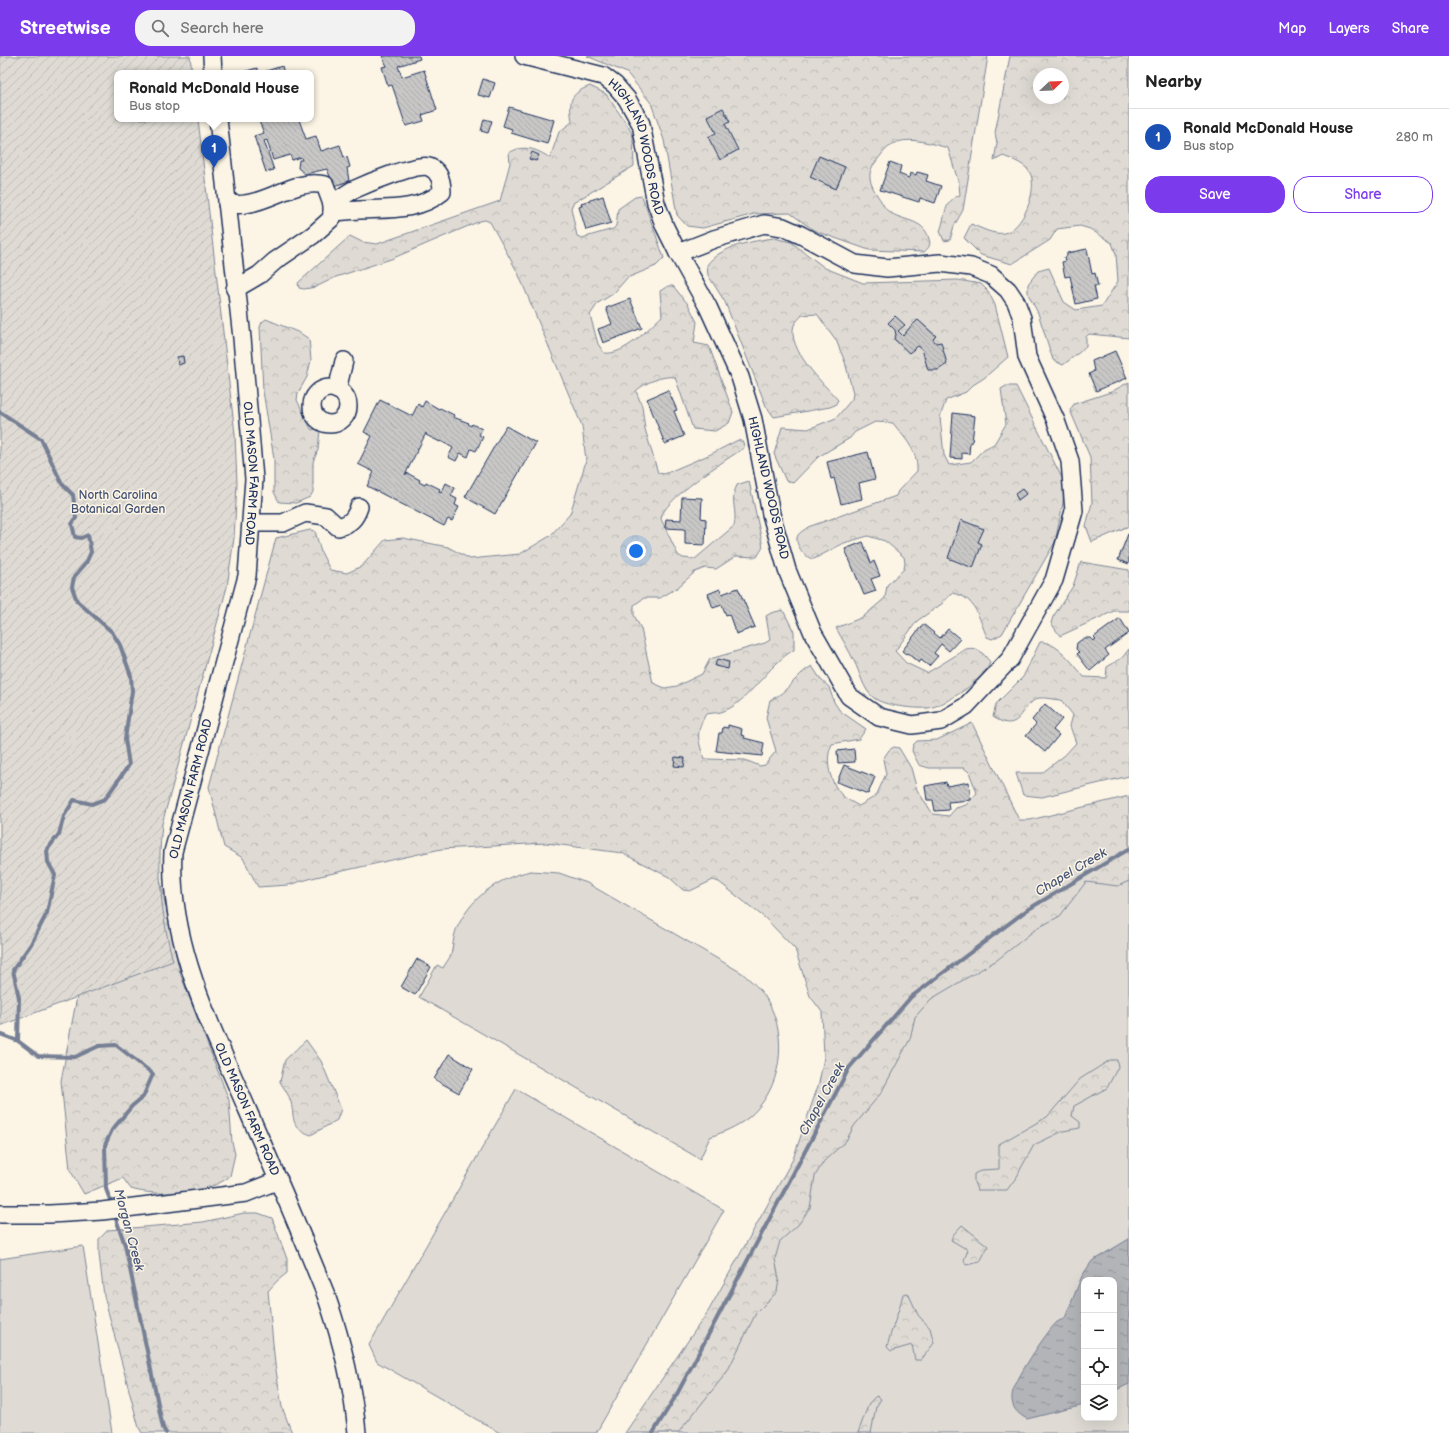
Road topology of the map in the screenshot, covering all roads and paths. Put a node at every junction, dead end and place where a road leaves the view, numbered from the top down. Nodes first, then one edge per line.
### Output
1 (212, 56) edge
2 (524, 56) edge
3 (213, 70) edge
4 (218, 122) edge
5 (226, 204) junction
6 (332, 208) junction
7 (678, 253) junction
8 (236, 288) junction
9 (344, 361) dead end
10 (337, 390) dead end
11 (359, 507) dead end
12 (251, 523) junction
13 (278, 1180) junction
14 (0, 1214) edge
15 (357, 1433) edge

1 - 3 street
2 - 7 street, HIGHLAND WOODS ROAD
4 - 5 street, OLD MASON FARM ROAD
5 - 6 street
5 - 8 street, OLD MASON FARM ROAD
6 - 6 street
6 - 8 street
7 - 7 street, HIGHLAND WOODS ROAD
8 - 12 street, OLD MASON FARM ROAD
9 - 10 street
11 - 12 street
12 - 13 street, OLD MASON FARM ROAD
13 - 14 street
13 - 15 street, OLD MASON FARM ROAD

